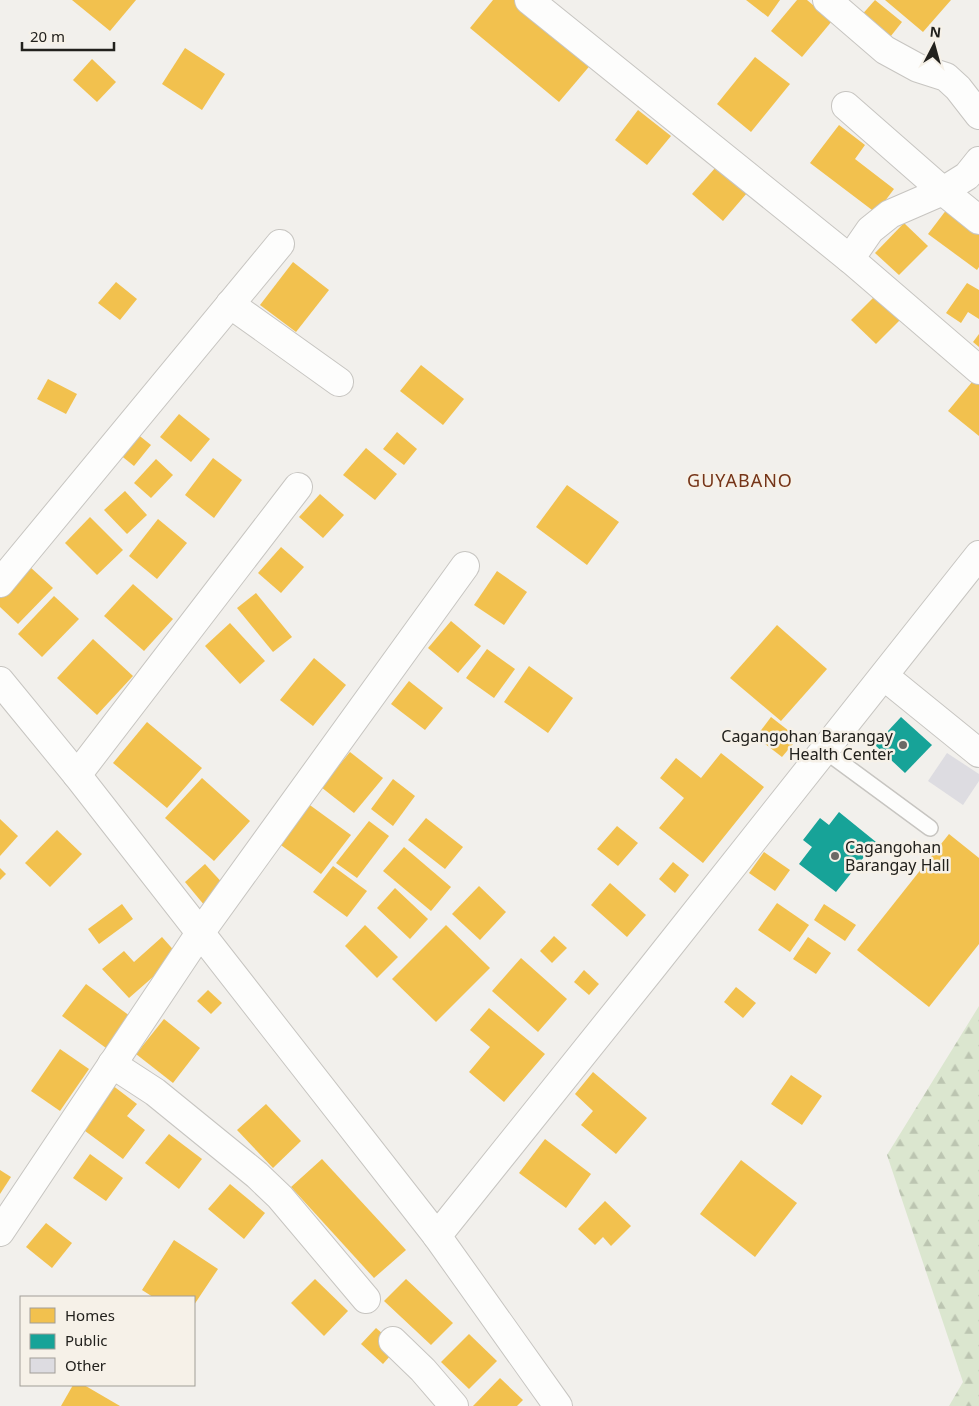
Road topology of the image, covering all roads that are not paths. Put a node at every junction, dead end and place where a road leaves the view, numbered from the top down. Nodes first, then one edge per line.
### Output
1 (529, 0) edge
2 (827, 0) edge
3 (846, 106) dead end
4 (979, 115) edge
5 (979, 161) edge
6 (943, 191) junction
7 (979, 220) edge
8 (280, 244) dead end
9 (850, 259) junction
10 (230, 304) junction
11 (979, 370) edge
12 (339, 382) dead end
13 (298, 487) dead end
14 (979, 555) edge
15 (465, 566) dead end
16 (0, 583) edge
17 (884, 676) junction
18 (0, 681) edge
19 (824, 750) junction
20 (979, 753) edge
21 (77, 775) junction
22 (930, 828) dead end
23 (200, 933) junction
24 (112, 1064) junction
25 (0, 1232) edge
26 (437, 1236) junction
27 (366, 1299) dead end
28 (393, 1341) dead end
29 (549, 1402) edge
30 (454, 1406) edge

1 - 9 street
2 - 4 street
3 - 6 street
5 - 6 street
6 - 7 street
6 - 9 street
8 - 10 street
9 - 11 street
10 - 12 street
10 - 16 street
13 - 21 street
14 - 17 street
15 - 23 street
17 - 19 street
17 - 20 street
18 - 21 street
19 - 22 lane
19 - 26 street
21 - 23 street
23 - 24 street
23 - 26 street
24 - 25 street
24 - 27 street
26 - 29 street
28 - 30 street

